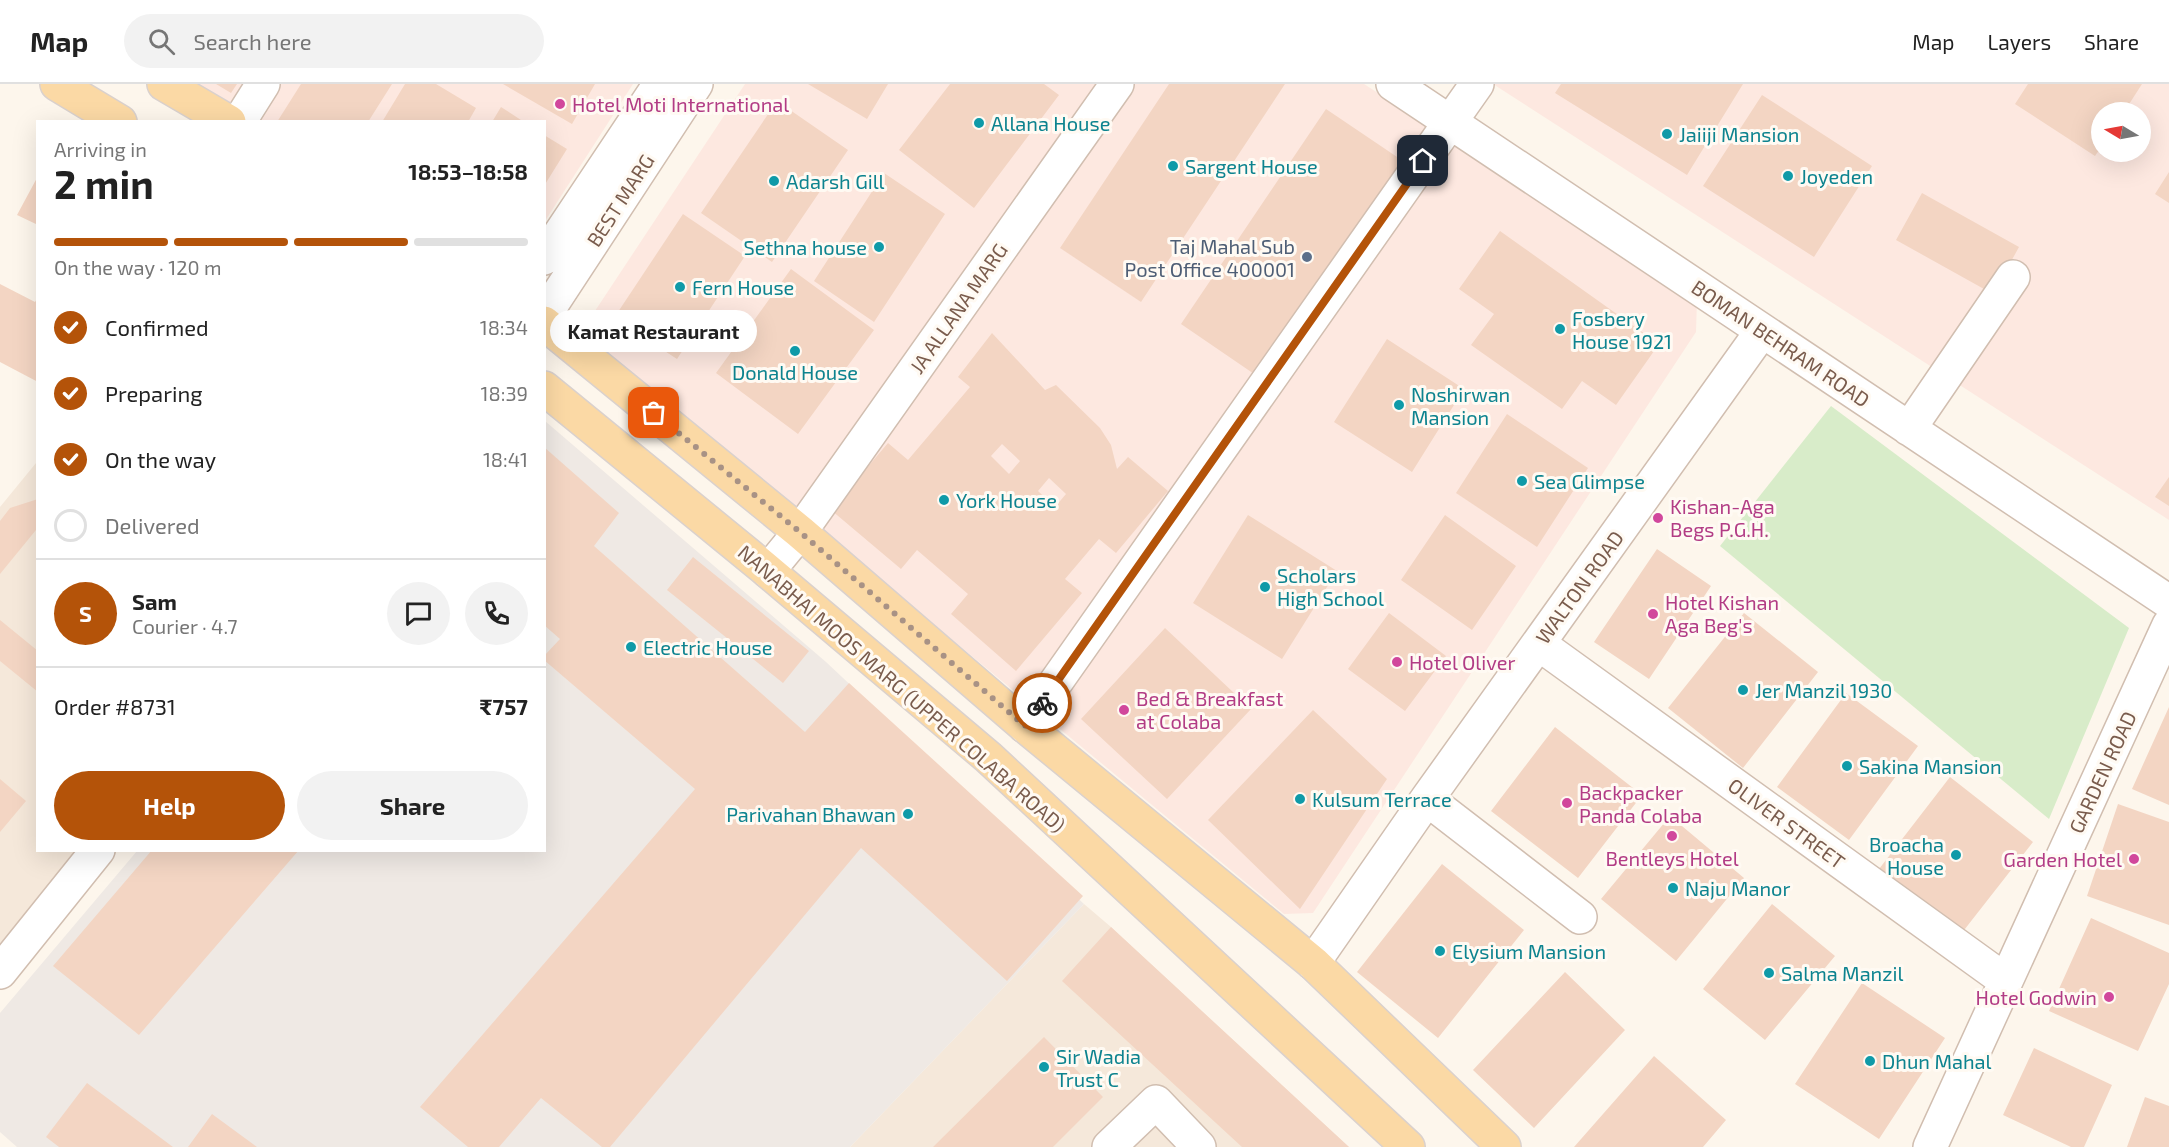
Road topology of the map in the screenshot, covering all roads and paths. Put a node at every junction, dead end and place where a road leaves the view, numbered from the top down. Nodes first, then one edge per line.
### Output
1 (57, 84) edge
2 (164, 84) edge
3 (263, 84) edge
4 (660, 84) edge
5 (696, 84) edge
6 (1117, 84) edge
7 (1393, 84) edge
8 (1477, 84) edge
9 (117, 120) edge
10 (226, 120) edge
11 (239, 120) edge
12 (1450, 122) junction
13 (546, 255) edge
14 (2013, 277) dead end
15 (546, 313) edge
16 (546, 326) edge
17 (1762, 331) junction
18 (546, 390) edge
19 (1909, 429) junction
20 (800, 532) junction
21 (768, 571) junction
22 (2169, 602) edge
23 (2169, 625) edge
24 (1539, 644) junction
25 (1025, 726) junction
26 (1427, 799) junction
27 (96, 852) edge
28 (1580, 917) dead end
29 (1313, 963) junction
30 (0, 972) edge
31 (2006, 981) junction
32 (1109, 1147) edge
33 (1198, 1147) edge
34 (1408, 1147) edge
35 (1504, 1147) edge
36 (1930, 1147) edge

1 - 9 main road
2 - 10 main road
3 - 11 street
4 - 13 street
5 - 15 street, BEST MARG
6 - 20 street, JA ALLANA MARG
7 - 12 street, BOMAN BEHRAM ROAD
8 - 12 street
12 - 17 street, BOMAN BEHRAM ROAD
12 - 25 street
14 - 19 street
16 - 20 main road
17 - 19 street, BOMAN BEHRAM ROAD
17 - 24 street, WALTON ROAD
18 - 21 main road, NANABHAI MOOS MARG (UPPER COLABA ROAD)
19 - 22 street, BOMAN BEHRAM ROAD
20 - 21 street, JA ALLANA MARG
20 - 25 main road
21 - 34 main road, NANABHAI MOOS MARG (UPPER COLABA ROAD)
23 - 31 street, GARDEN ROAD
24 - 26 street, WALTON ROAD
24 - 31 street, OLIVER STREET
25 - 29 main road
26 - 28 street
26 - 29 street, WALTON ROAD
27 - 30 street
29 - 35 main road
31 - 36 street, GARDEN ROAD
32 - 33 street

